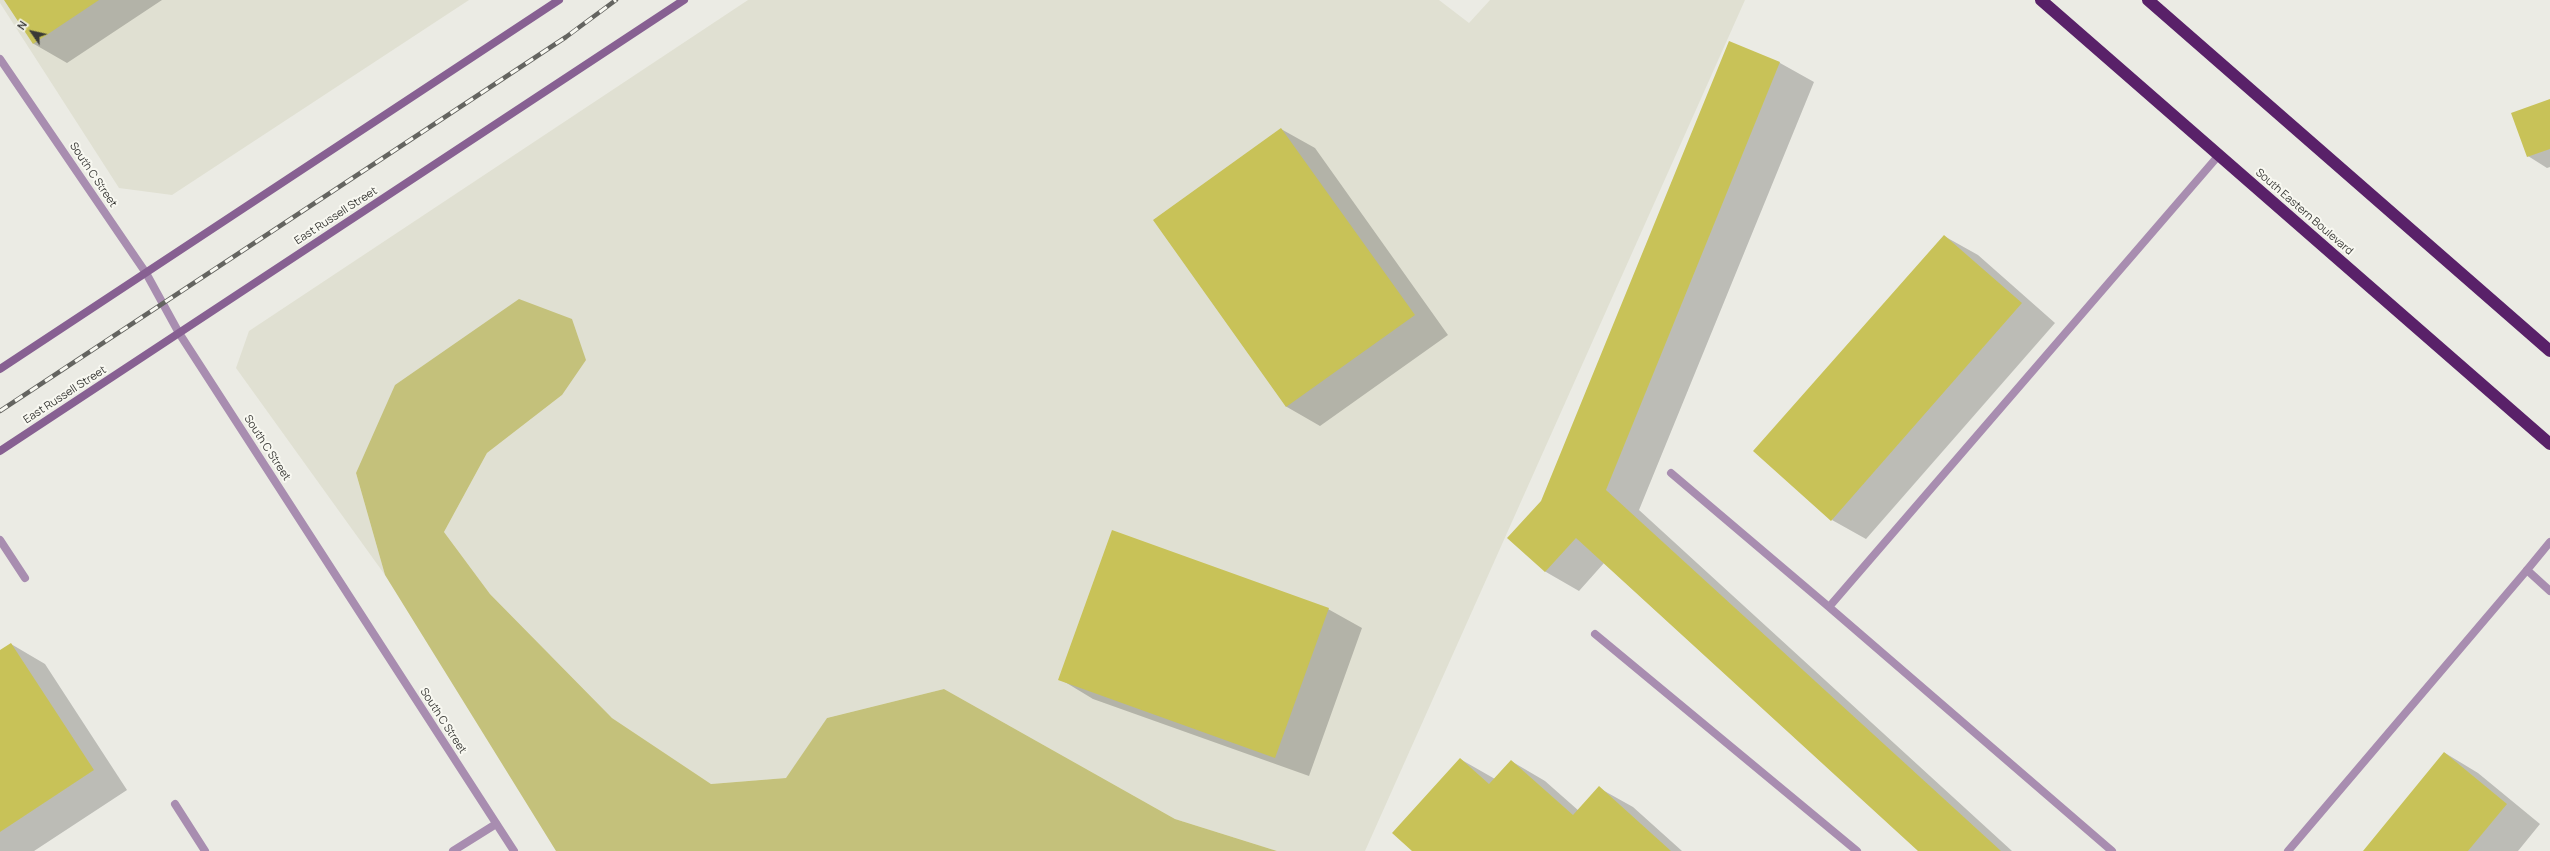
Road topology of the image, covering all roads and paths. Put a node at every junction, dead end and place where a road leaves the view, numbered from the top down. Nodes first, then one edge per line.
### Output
1 (559, 0) edge
2 (684, 0) edge
3 (2041, 0) edge
4 (2148, 0) edge
5 (0, 59) edge
6 (2219, 155) junction
7 (146, 273) junction
8 (179, 333) junction
9 (2550, 351) edge
10 (0, 370) edge
11 (2550, 444) edge
12 (0, 451) edge
13 (1671, 473) dead end
14 (0, 540) edge
15 (2550, 542) edge
16 (2527, 570) junction
17 (25, 578) dead end
18 (2550, 591) edge
19 (1829, 607) junction
20 (1595, 634) dead end
21 (175, 804) dead end
22 (496, 824) junction
23 (205, 851) edge
24 (453, 851) edge
25 (514, 851) edge
26 (1857, 851) edge
27 (2112, 851) edge
28 (2288, 851) edge

1 - 7 main road
2 - 8 main road, East Russell Street
3 - 6 highway, South Eastern Boulevard
4 - 9 highway
5 - 7 street, South C Street
6 - 11 highway, South Eastern Boulevard
6 - 19 street
7 - 8 street, South C Street
7 - 10 main road
8 - 12 main road, East Russell Street
8 - 22 street, South C Street
13 - 19 street
14 - 17 street
15 - 16 street
16 - 18 street
16 - 28 street
19 - 27 street
20 - 26 street
21 - 23 street
22 - 24 street
22 - 25 street, South C Street

